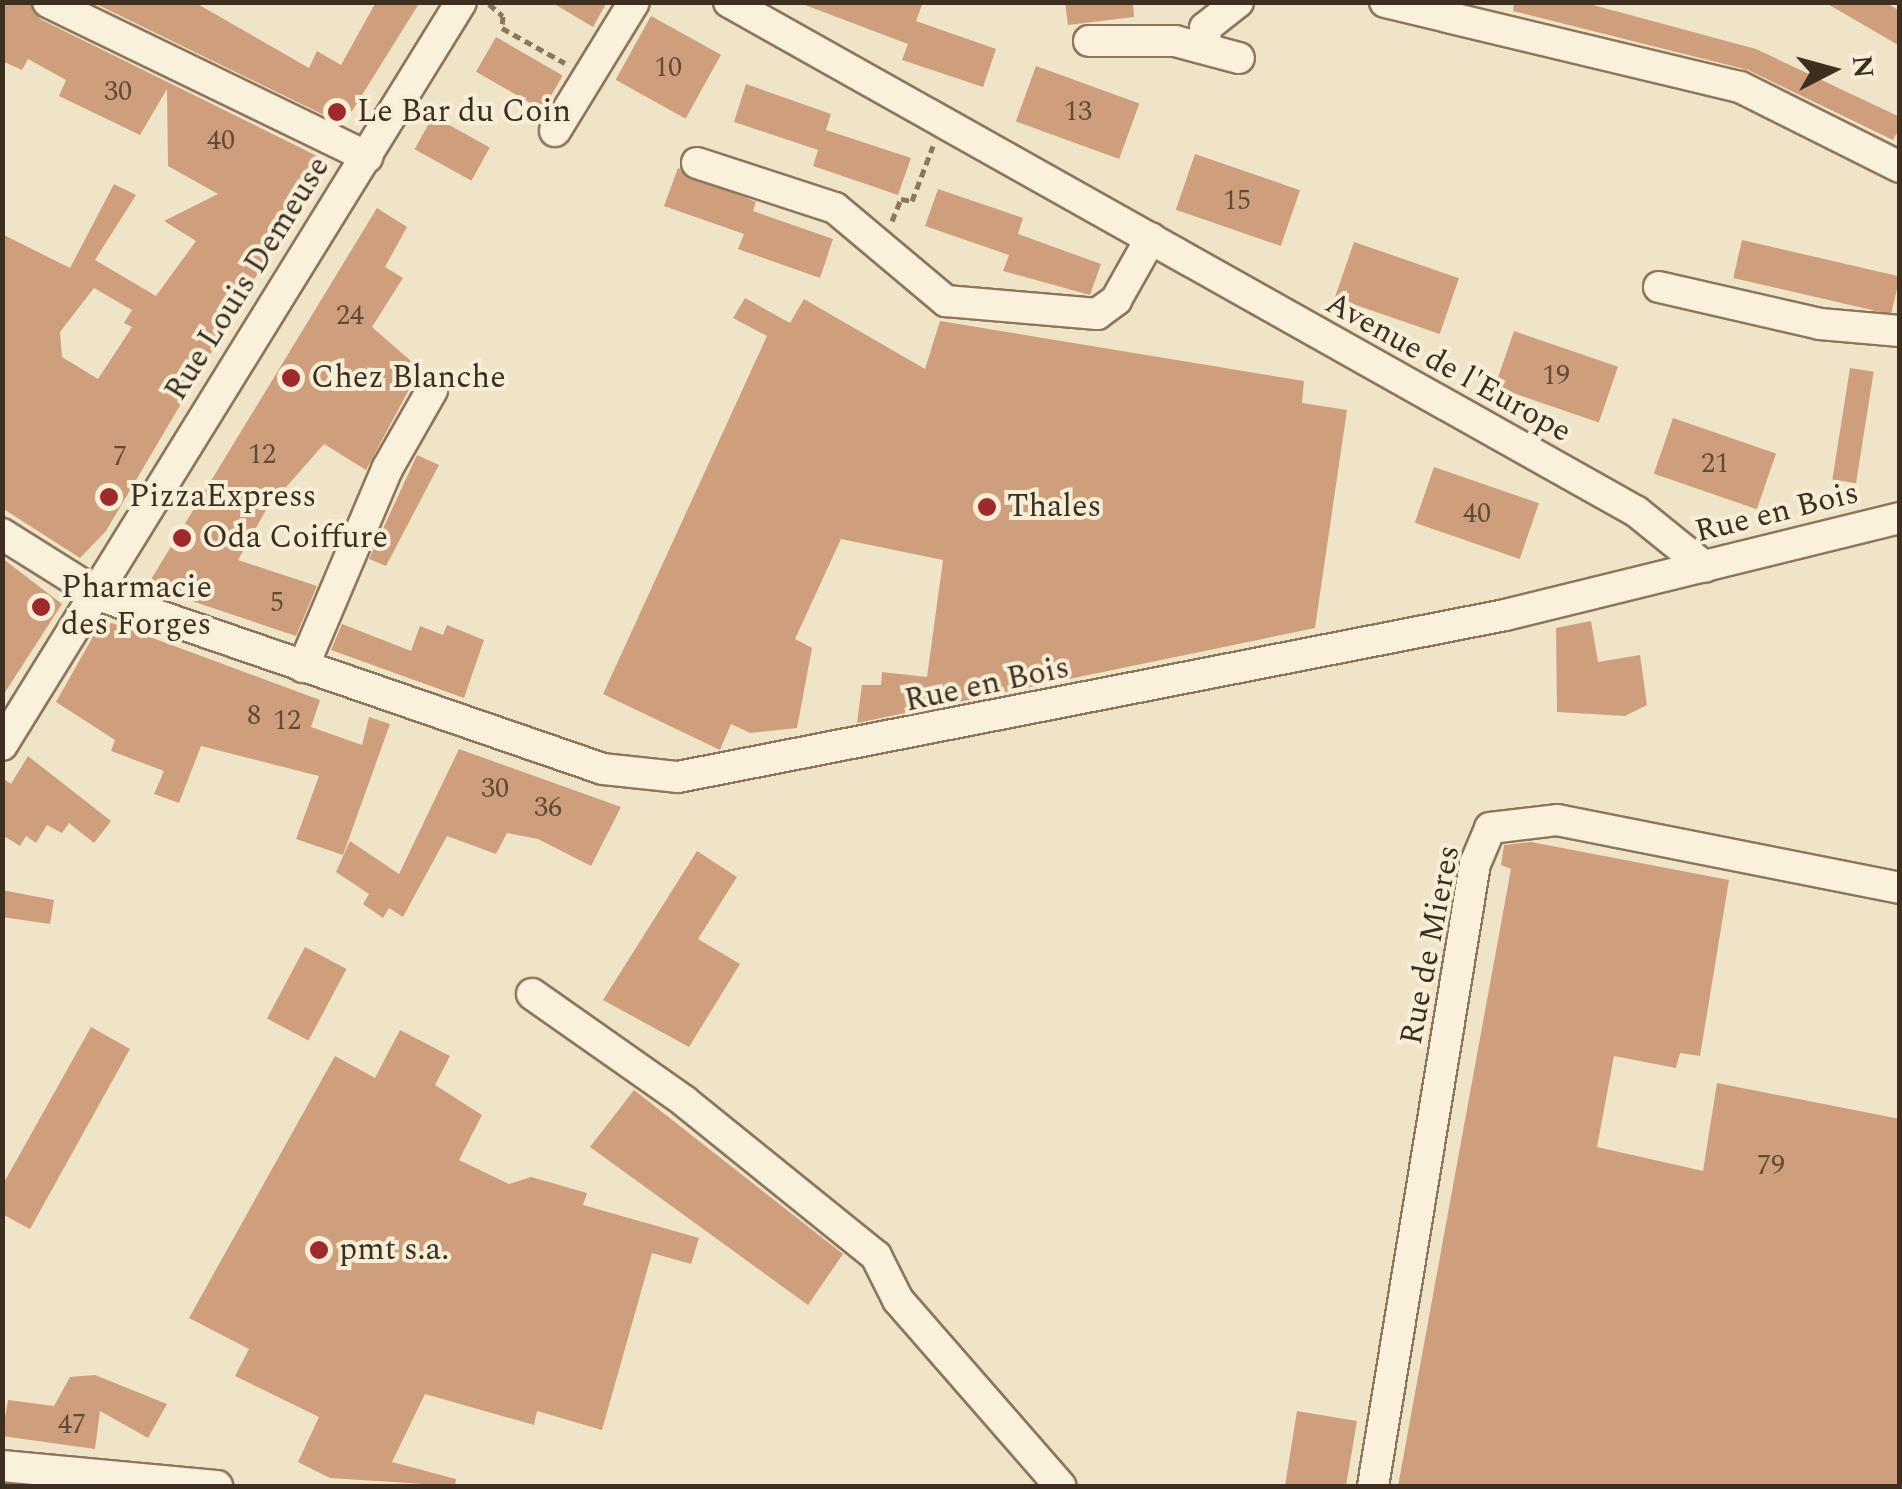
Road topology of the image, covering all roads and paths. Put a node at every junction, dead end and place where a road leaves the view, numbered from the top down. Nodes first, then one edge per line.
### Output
1 (48, 2) edge
2 (461, 2) edge
3 (487, 2) edge
4 (634, 2) edge
5 (1238, 2) edge
6 (1385, 2) edge
7 (742, 6) edge
8 (1089, 40) dead end
9 (1206, 47) junction
10 (1239, 58) dead end
11 (592, 76) junction
12 (942, 122) junction
13 (555, 132) dead end
14 (367, 157) junction
15 (697, 163) dead end
16 (1900, 167) edge
17 (1151, 238) junction
18 (882, 247) junction
19 (1659, 287) dead end
20 (1900, 331) edge
21 (432, 390) dead end
22 (1900, 518) edge
23 (2, 534) edge
24 (1705, 566) junction
25 (101, 596) junction
26 (303, 666) junction
27 (2, 745) edge
28 (1900, 888) edge
29 (532, 994) dead end
30 (2, 1466) edge
31 (217, 1486) edge
32 (1060, 1486) edge
33 (1373, 1486) edge

1 - 14 street
2 - 14 street, Rue Louis Demeuse
3 - 11 path
4 - 11 street
5 - 9 street
6 - 16 street
7 - 12 street, Avenue de l'Europe
8 - 9 street
9 - 10 street
11 - 13 street
12 - 17 street, Avenue de l'Europe
12 - 18 path
14 - 25 street, Rue Louis Demeuse
15 - 18 street
17 - 18 street
17 - 24 street, Avenue de l'Europe
19 - 20 street
21 - 26 street
22 - 24 street, Rue en Bois
23 - 25 street, Rue en Bois
24 - 26 street, Rue en Bois
25 - 26 street, Rue en Bois
25 - 27 street, Rue Louis Demeuse
28 - 33 street, Rue de Mieres
29 - 32 street
30 - 31 street

